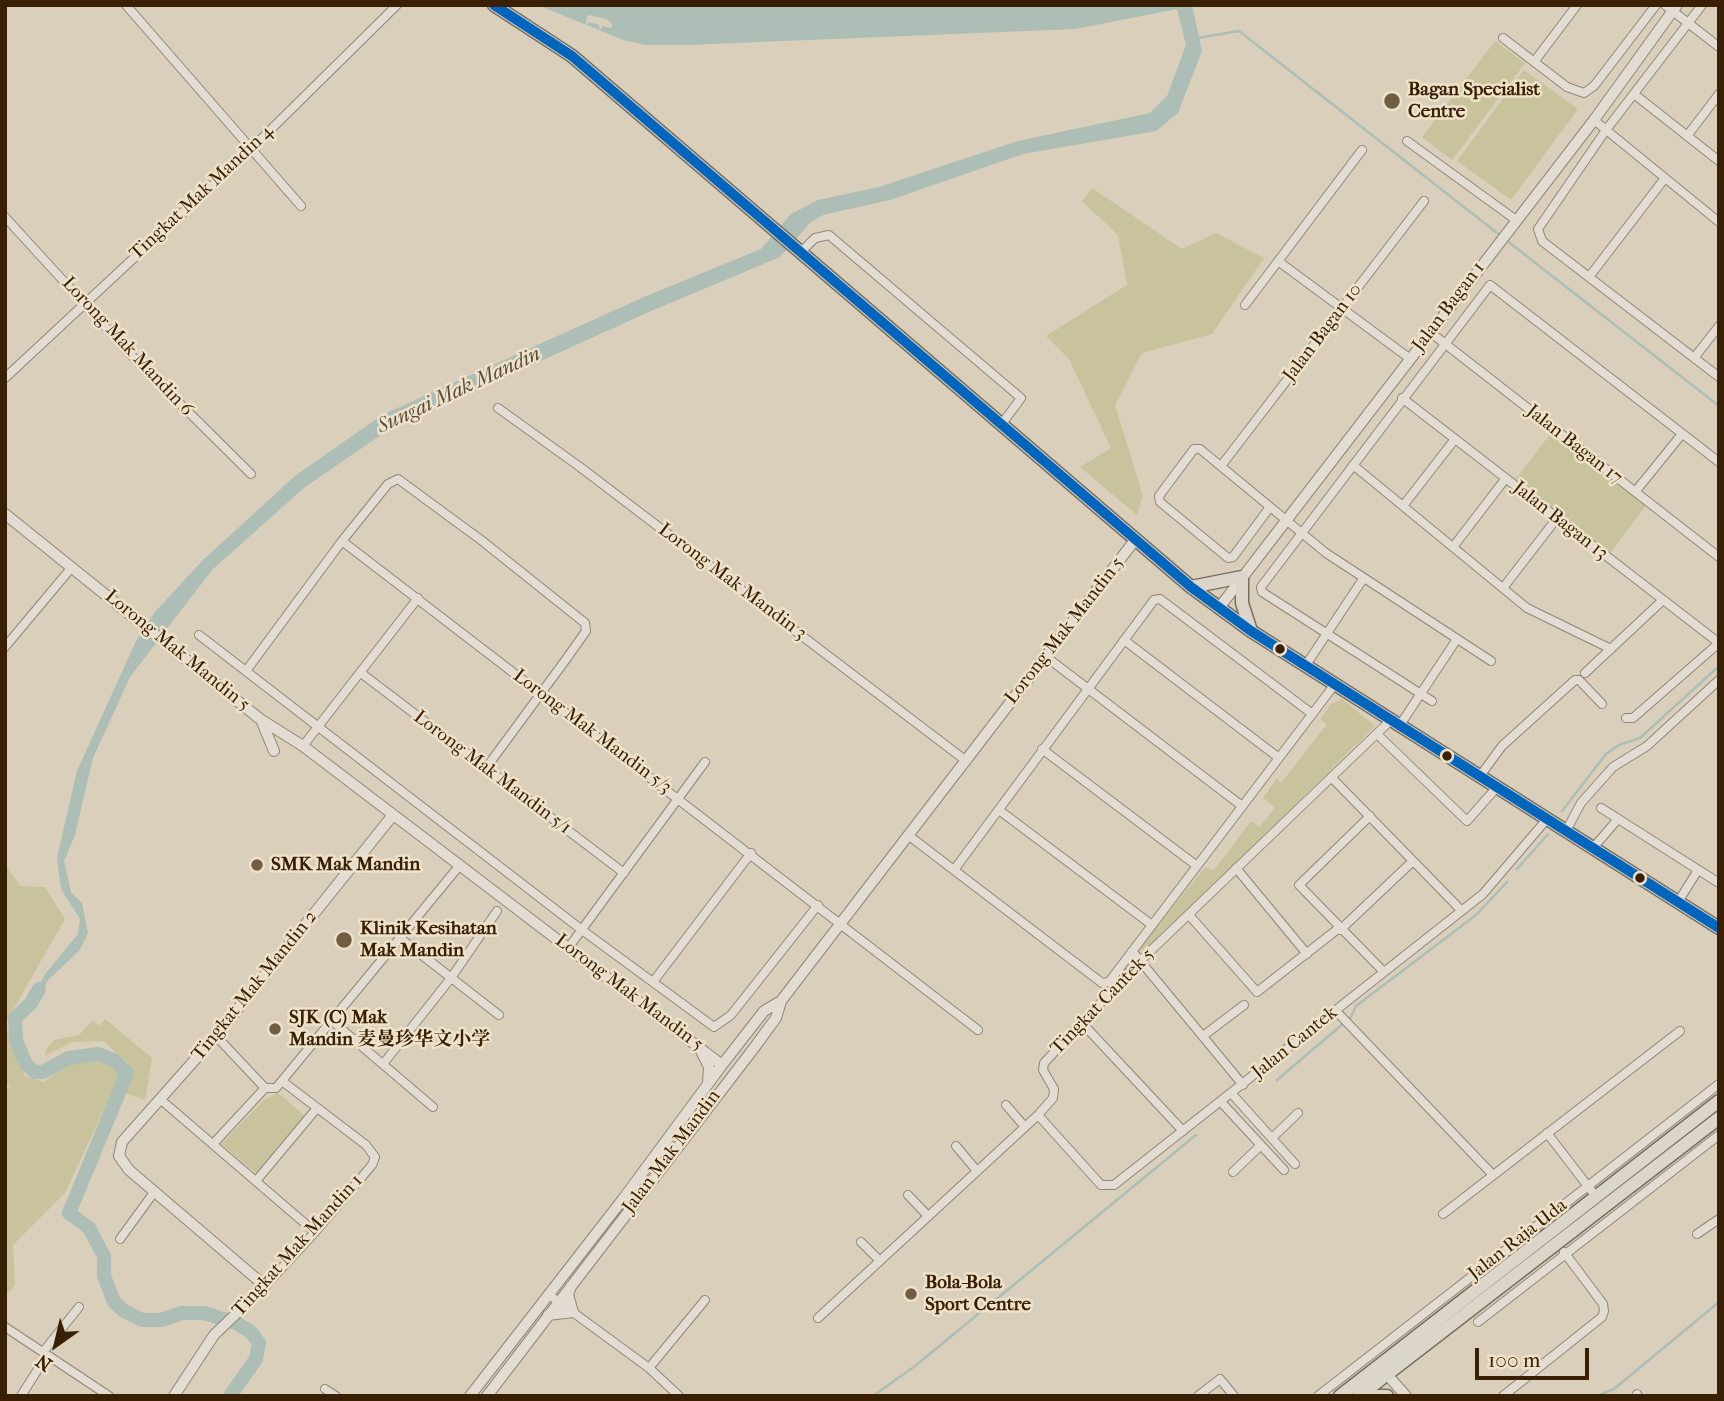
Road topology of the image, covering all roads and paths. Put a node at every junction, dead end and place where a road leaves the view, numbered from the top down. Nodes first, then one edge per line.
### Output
1 (126, 5) edge
2 (397, 5) edge
3 (494, 5) edge
4 (1577, 5) edge
5 (1656, 5) edge
6 (1702, 5) edge
7 (1671, 7) edge
8 (1688, 23) junction
9 (1503, 38) dead end
10 (1719, 47) edge
11 (1534, 62) junction
12 (1634, 94) junction
13 (1719, 94) edge
14 (1594, 120) junction
15 (1606, 130) junction
16 (1687, 136) junction
17 (1407, 141) dead end
18 (251, 149) junction
19 (1362, 150) dead end
20 (1719, 161) edge
21 (1665, 178) junction
22 (1424, 201) dead end
23 (301, 206) dead end
24 (5, 217) edge
25 (1719, 222) edge
26 (1514, 223) junction
27 (796, 248) junction
28 (1278, 261) junction
29 (1589, 277) junction
30 (85, 303) junction
31 (1245, 305) dead end
32 (1342, 308) junction
33 (1719, 326) edge
34 (1430, 332) junction
35 (1444, 343) junction
36 (1409, 358) junction
37 (1694, 358) junction
38 (1719, 377) edge
39 (5, 378) edge
40 (1402, 398) junction
41 (498, 408) dead end
42 (1001, 425) junction
43 (1682, 433) junction
44 (1455, 439) junction
45 (1719, 462) edge
46 (1353, 465) junction
47 (1221, 466) junction
48 (251, 474) dead end
49 (1506, 478) junction
50 (1635, 492) junction
51 (1403, 506) junction
52 (1270, 507) junction
53 (5, 514) edge
54 (1557, 518) junction
55 (1285, 520) junction
56 (1301, 534) junction
57 (1135, 540) junction
58 (342, 541) junction
59 (1453, 547) junction
60 (1719, 557) edge
61 (72, 567) junction
62 (1242, 577) junction
63 (1363, 579) junction
64 (1191, 587) junction
65 (1503, 588) junction
66 (418, 598) junction
67 (1663, 600) junction
68 (1219, 608) junction
69 (1251, 631) junction
70 (1326, 634) junction
71 (198, 635) dead end
72 (1457, 639) junction
73 (1124, 640) junction
74 (7, 643) edge
75 (1719, 643) edge
76 (1611, 649) junction
77 (1045, 656) junction
78 (1492, 661) dead end
79 (1306, 665) junction
80 (246, 671) junction
81 (361, 673) junction
82 (1585, 673) dead end
83 (1719, 681) edge
84 (1335, 684) junction
85 (1087, 689) junction
86 (541, 694) junction
87 (1421, 694) junction
88 (1432, 701) dead end
89 (1602, 704) dead end
90 (1311, 713) junction
91 (1626, 718) dead end
92 (260, 719) junction
93 (1396, 722) junction
94 (318, 727) junction
95 (1378, 735) junction
96 (303, 746) junction
97 (1042, 749) junction
98 (274, 751) dead end
99 (1279, 758) junction
100 (965, 760) junction
101 (705, 762) dead end
102 (486, 768) junction
103 (1331, 776) junction
104 (1480, 776) junction
105 (1497, 787) junction
106 (678, 799) junction
107 (1242, 806) junction
108 (1601, 808) dead end
109 (999, 810) junction
110 (394, 815) junction
111 (1370, 817) junction
112 (1548, 819) junction
113 (1618, 819) junction
114 (1564, 829) junction
115 (908, 835) junction
116 (1593, 848) junction
117 (751, 853) junction
118 (1413, 861) junction
119 (460, 865) junction
120 (1197, 866) junction
121 (1236, 868) junction
122 (954, 870) junction
123 (1698, 870) junction
124 (624, 873) junction
125 (1719, 883) edge
126 (1678, 902) junction
127 (818, 905) junction
128 (497, 911) dead end
129 (1462, 911) junction
130 (1189, 915) junction
131 (841, 922) junction
132 (1152, 925) junction
133 (1719, 928) edge
134 (1339, 929) junction
135 (582, 930) junction
136 (400, 939) junction
137 (569, 947) junction
138 (1132, 951) junction
139 (1307, 954) junction
140 (1139, 962) junction
141 (1384, 972) junction
142 (450, 978) junction
143 (653, 982) junction
144 (781, 1001) junction
145 (1244, 1005) dead end
146 (1338, 1013) junction
147 (499, 1015) dead end
148 (332, 1021) junction
149 (1082, 1023) junction
150 (978, 1030) dead end
151 (1680, 1031) dead end
152 (216, 1036) junction
153 (1203, 1036) junction
154 (692, 1041) junction
155 (736, 1047) junction
156 (747, 1056) junction
157 (383, 1064) junction
158 (722, 1065) junction
159 (282, 1082) junction
160 (1719, 1084) edge
161 (1243, 1085) junction
162 (707, 1087) junction
163 (265, 1088) junction
164 (717, 1092) junction
165 (1232, 1094) junction
166 (160, 1099) junction
167 (1719, 1101) edge
168 (1221, 1102) junction
169 (1006, 1105) dead end
170 (433, 1107) dead end
171 (317, 1108) junction
172 (1298, 1113) dead end
173 (1038, 1115) junction
174 (1719, 1118) edge
175 (1025, 1127) junction
176 (1183, 1131) junction
177 (1547, 1133) junction
178 (1719, 1135) edge
179 (1272, 1138) junction
180 (213, 1144) junction
181 (1261, 1145) junction
182 (957, 1146) dead end
183 (1295, 1164) dead end
184 (1284, 1170) dead end
185 (977, 1171) junction
186 (1233, 1172) dead end
187 (1493, 1175) junction
188 (256, 1181) junction
189 (1588, 1186) junction
190 (155, 1191) junction
191 (908, 1195) dead end
192 (1597, 1198) junction
193 (1443, 1214) dead end
194 (928, 1216) junction
195 (1719, 1219) edge
196 (314, 1232) junction
197 (1697, 1234) dead end
198 (120, 1239) dead end
199 (861, 1242) dead end
200 (1562, 1250) junction
201 (880, 1261) junction
202 (571, 1285) junction
203 (265, 1286) junction
204 (548, 1294) junction
205 (705, 1300) dead end
206 (558, 1301) junction
207 (79, 1307) dead end
208 (573, 1312) junction
209 (548, 1315) junction
210 (818, 1318) dead end
211 (1478, 1322) dead end
212 (5, 1326) edge
213 (45, 1353) junction
214 (649, 1368) junction
215 (1383, 1369) junction
216 (325, 1389) dead end
217 (21, 1396) edge
218 (109, 1396) edge
219 (174, 1396) edge
220 (336, 1396) edge
221 (470, 1396) edge
222 (487, 1396) edge
223 (679, 1396) edge
224 (1198, 1396) edge
225 (1234, 1396) edge
226 (1318, 1396) edge
227 (1340, 1396) edge
228 (1359, 1396) edge
229 (1368, 1396) edge
230 (1387, 1396) edge
231 (1406, 1396) edge
232 (1503, 1396) edge

1 - 18 street
2 - 18 street, Tingkat Mak Mandin 4
3 - 27 main road
4 - 11 street
5 - 11 street
6 - 8 street
7 - 8 street
7 - 14 street, Jalan Bagan 1
8 - 10 street
8 - 12 street
9 - 11 street
12 - 15 street
12 - 16 street
13 - 16 street
14 - 15 street
14 - 26 street, Jalan Bagan 1
15 - 21 street
15 - 29 street
16 - 20 street
17 - 26 street
18 - 23 street
18 - 30 street, Tingkat Mak Mandin 4
19 - 28 street
21 - 25 street
21 - 29 street
22 - 32 street, Jalan Bagan 10
24 - 30 street, Lorong Mak Mandin 6
26 - 34 street, Jalan Bagan 1
27 - 42 main road
27 - 42 street
28 - 31 street
28 - 32 street
29 - 37 street
30 - 39 street, Tingkat Mak Mandin 4
30 - 48 street, Lorong Mak Mandin 6
32 - 36 street
32 - 47 street, Jalan Bagan 10
33 - 37 street
34 - 35 street, Jalan Bagan 17
34 - 36 street, Jalan Bagan 1
35 - 40 street
35 - 43 street
35 - 50 street, Jalan Bagan 17
36 - 55 street, Jalan Bagan 1
37 - 38 street
40 - 44 street, Jalan Bagan 13
40 - 46 street
41 - 100 street, Lorong Mak Mandin 3
42 - 57 main road
43 - 45 street
43 - 50 street
44 - 49 street, Jalan Bagan 13
44 - 51 street
46 - 51 street
46 - 56 street
47 - 52 street
47 - 52 street
49 - 54 street, Jalan Bagan 13
49 - 59 street
50 - 60 street, Jalan Bagan 17
51 - 59 street
52 - 55 street
53 - 61 street, Lorong Mak Mandin 5
54 - 65 street
54 - 67 street, Jalan Bagan 13
55 - 56 street
55 - 62 street, Jalan Bagan 1
56 - 63 street
56 - 70 street
57 - 64 main road
57 - 77 street, Lorong Mak Mandin 5
58 - 66 street, Lorong Mak Mandin 5/3
58 - 80 street
58 - 86 street
59 - 65 street
61 - 74 street
61 - 92 street, Lorong Mak Mandin 5
62 - 64 main road
62 - 68 street, Jalan Bagan 1
62 - 69 main road
63 - 70 street
63 - 72 street
64 - 68 main road
65 - 76 street
66 - 81 street
66 - 86 street, Lorong Mak Mandin 5/3
67 - 75 street, Jalan Bagan 13
67 - 76 street
68 - 69 main road
69 - 79 main road
70 - 79 street
70 - 87 street
71 - 80 street
72 - 78 street
72 - 87 street, Tingkat Cantek 5
73 - 85 street
73 - 90 street
73 - 99 street
75 - 91 street
76 - 82 street
77 - 85 street
77 - 100 street, Lorong Mak Mandin 5
79 - 84 main road
80 - 94 street
81 - 94 street
81 - 102 street, Lorong Mak Mandin 5/1
83 - 114 street
84 - 90 street
84 - 93 main road
85 - 97 street
85 - 107 street
86 - 102 street
86 - 106 street, Lorong Mak Mandin 5/3
87 - 88 street
87 - 93 street, Tingkat Cantek 5
89 - 104 street
90 - 99 street
92 - 96 street, Lorong Mak Mandin 5
92 - 98 street
93 - 95 street, Tingkat Cantek 5
93 - 104 main road
94 - 96 street
94 - 135 street
95 - 103 street, Tingkat Cantek 5
95 - 105 street
96 - 110 street, Lorong Mak Mandin 5
97 - 109 street
97 - 120 street
99 - 107 street
100 - 115 street, Lorong Mak Mandin 5
101 - 106 street
102 - 124 street, Lorong Mak Mandin 5/1
103 - 111 street
103 - 121 street, Tingkat Cantek 5
104 - 105 main road
105 - 112 main road
106 - 117 street, Lorong Mak Mandin 5/3
106 - 124 street
107 - 120 street
108 - 113 street
109 - 122 street
109 - 132 street
110 - 119 street, Lorong Mak Mandin 5
110 - 152 street, Tingkat Mak Mandin 2
111 - 118 street
111 - 134 street
112 - 114 main road
112 - 129 street, Jalan Cantek
113 - 116 street
113 - 123 street
114 - 116 main road
115 - 122 street
115 - 131 street, Lorong Mak Mandin 5
116 - 126 main road
117 - 127 street, Lorong Mak Mandin 5/3
117 - 143 street
118 - 129 street
118 - 134 street
119 - 136 street
119 - 137 street, Lorong Mak Mandin 5
120 - 132 street
121 - 130 street, Tingkat Cantek 5
121 - 139 street
122 - 138 street
123 - 125 street
123 - 126 street
124 - 135 street
126 - 133 main road
127 - 131 street, Lorong Mak Mandin 5/3
127 - 143 street
128 - 142 street
129 - 141 street, Jalan Cantek
130 - 139 street
130 - 140 street, Tingkat Cantek 5
131 - 144 street, Lorong Mak Mandin 5
131 - 150 street, Lorong Mak Mandin 5/3
132 - 138 street
134 - 139 street
134 - 141 street
135 - 137 street
135 - 143 street
136 - 142 street
136 - 148 street
137 - 154 street, Lorong Mak Mandin 5
138 - 140 street
140 - 149 street, Tingkat Cantek 5
140 - 153 street
141 - 146 street, Jalan Cantek
142 - 147 street
142 - 157 street
144 - 155 street, Lorong Mak Mandin 5
144 - 156 street, Jalan Mak Mandin
145 - 153 street
146 - 161 street, Jalan Cantek
146 - 187 street
148 - 157 street
148 - 159 street
149 - 173 street, Tingkat Cantek 5
149 - 176 street
151 - 177 street
152 - 163 street
152 - 166 street, Tingkat Mak Mandin 2
153 - 161 street
154 - 155 street
154 - 158 street, Lorong Mak Mandin 5
154 - 162 street
155 - 158 street, Lorong Mak Mandin 5
156 - 158 street
156 - 164 street, Jalan Mak Mandin
157 - 170 street
158 - 162 street, Jalan Mak Mandin
158 - 164 street
159 - 163 street
159 - 171 street, Tingkat Mak Mandin 1
160 - 189 street, Jalan Raja Uda
161 - 165 street, Jalan Cantek
162 - 204 street, Jalan Mak Mandin
163 - 180 street
164 - 202 street, Jalan Mak Mandin
165 - 168 street, Jalan Cantek
165 - 179 street
166 - 180 street
166 - 190 street, Tingkat Mak Mandin 2
167 - 192 main road, Jalan Raja Uda
168 - 176 street, Jalan Cantek
168 - 181 street
169 - 175 street
171 - 188 street
171 - 196 street, Tingkat Mak Mandin 1
172 - 179 street
173 - 175 street, Tingkat Cantek 5
173 - 176 street, Jalan Cantek
174 - 200 main road, Jalan Raja Uda
175 - 185 street, Tingkat Cantek 5
177 - 187 street
177 - 189 street
178 - 200 street
179 - 183 street
180 - 188 street
181 - 184 street
181 - 186 street
182 - 185 street
185 - 194 street, Tingkat Cantek 5
187 - 193 street
188 - 196 street
189 - 192 street
189 - 226 street, Jalan Raja Uda
190 - 198 street
190 - 203 street
191 - 194 street
192 - 215 main road, Jalan Raja Uda
194 - 201 street, Tingkat Cantek 5
195 - 197 street
196 - 203 street, Tingkat Mak Mandin 1
199 - 201 street
200 - 211 street
200 - 215 main road, Jalan Raja Uda
200 - 232 street
201 - 210 street, Tingkat Cantek 5
202 - 206 street, Jalan Mak Mandin
202 - 208 street
203 - 219 street, Tingkat Mak Mandin 1
204 - 206 street
204 - 221 street, Jalan Mak Mandin
205 - 214 street
206 - 208 street
206 - 209 street, Jalan Mak Mandin
207 - 213 street
208 - 209 street
208 - 214 street
209 - 222 street, Jalan Mak Mandin
212 - 213 street
213 - 217 street
213 - 218 street
214 - 223 street
215 - 227 main road, Jalan Raja Uda
215 - 228 main road, Jalan Raja Uda
215 - 231 street
216 - 220 street
224 - 225 street
229 - 230 main road

